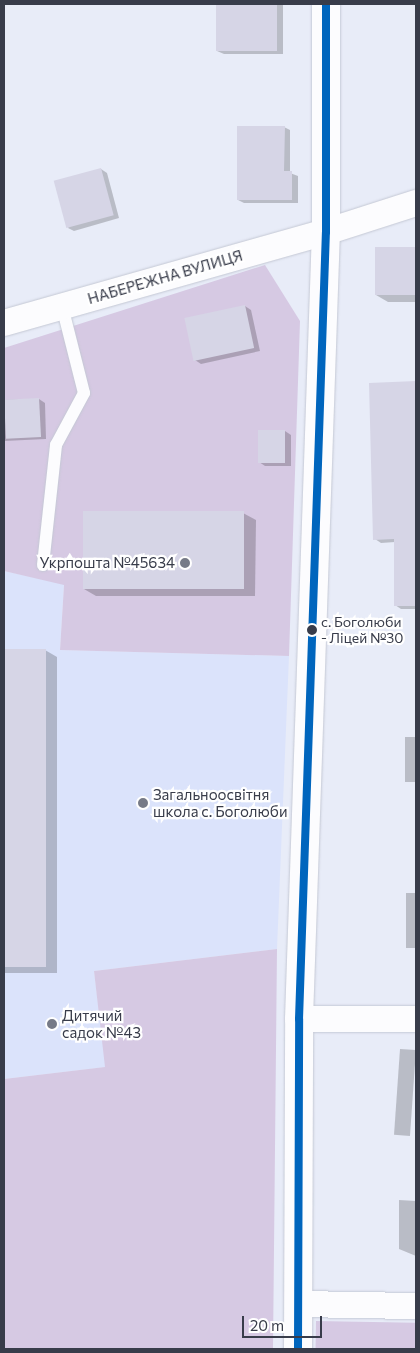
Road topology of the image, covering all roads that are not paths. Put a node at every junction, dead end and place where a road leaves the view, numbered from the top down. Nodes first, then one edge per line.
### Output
1 (326, 4) edge
2 (416, 203) edge
3 (326, 232) junction
4 (62, 306) junction
5 (4, 323) edge
6 (43, 565) dead end
7 (300, 1019) junction
8 (416, 1019) edge
9 (299, 1304) junction
10 (416, 1306) edge
11 (298, 1349) edge

1 - 3 street
2 - 3 street, НАБЕРЕЖНА ВУЛИЦЯ
3 - 4 street, НАБЕРЕЖНА ВУЛИЦЯ
3 - 7 street
4 - 5 street, НАБЕРЕЖНА ВУЛИЦЯ
4 - 6 lane
7 - 8 street
7 - 9 street
9 - 10 street
9 - 11 street

